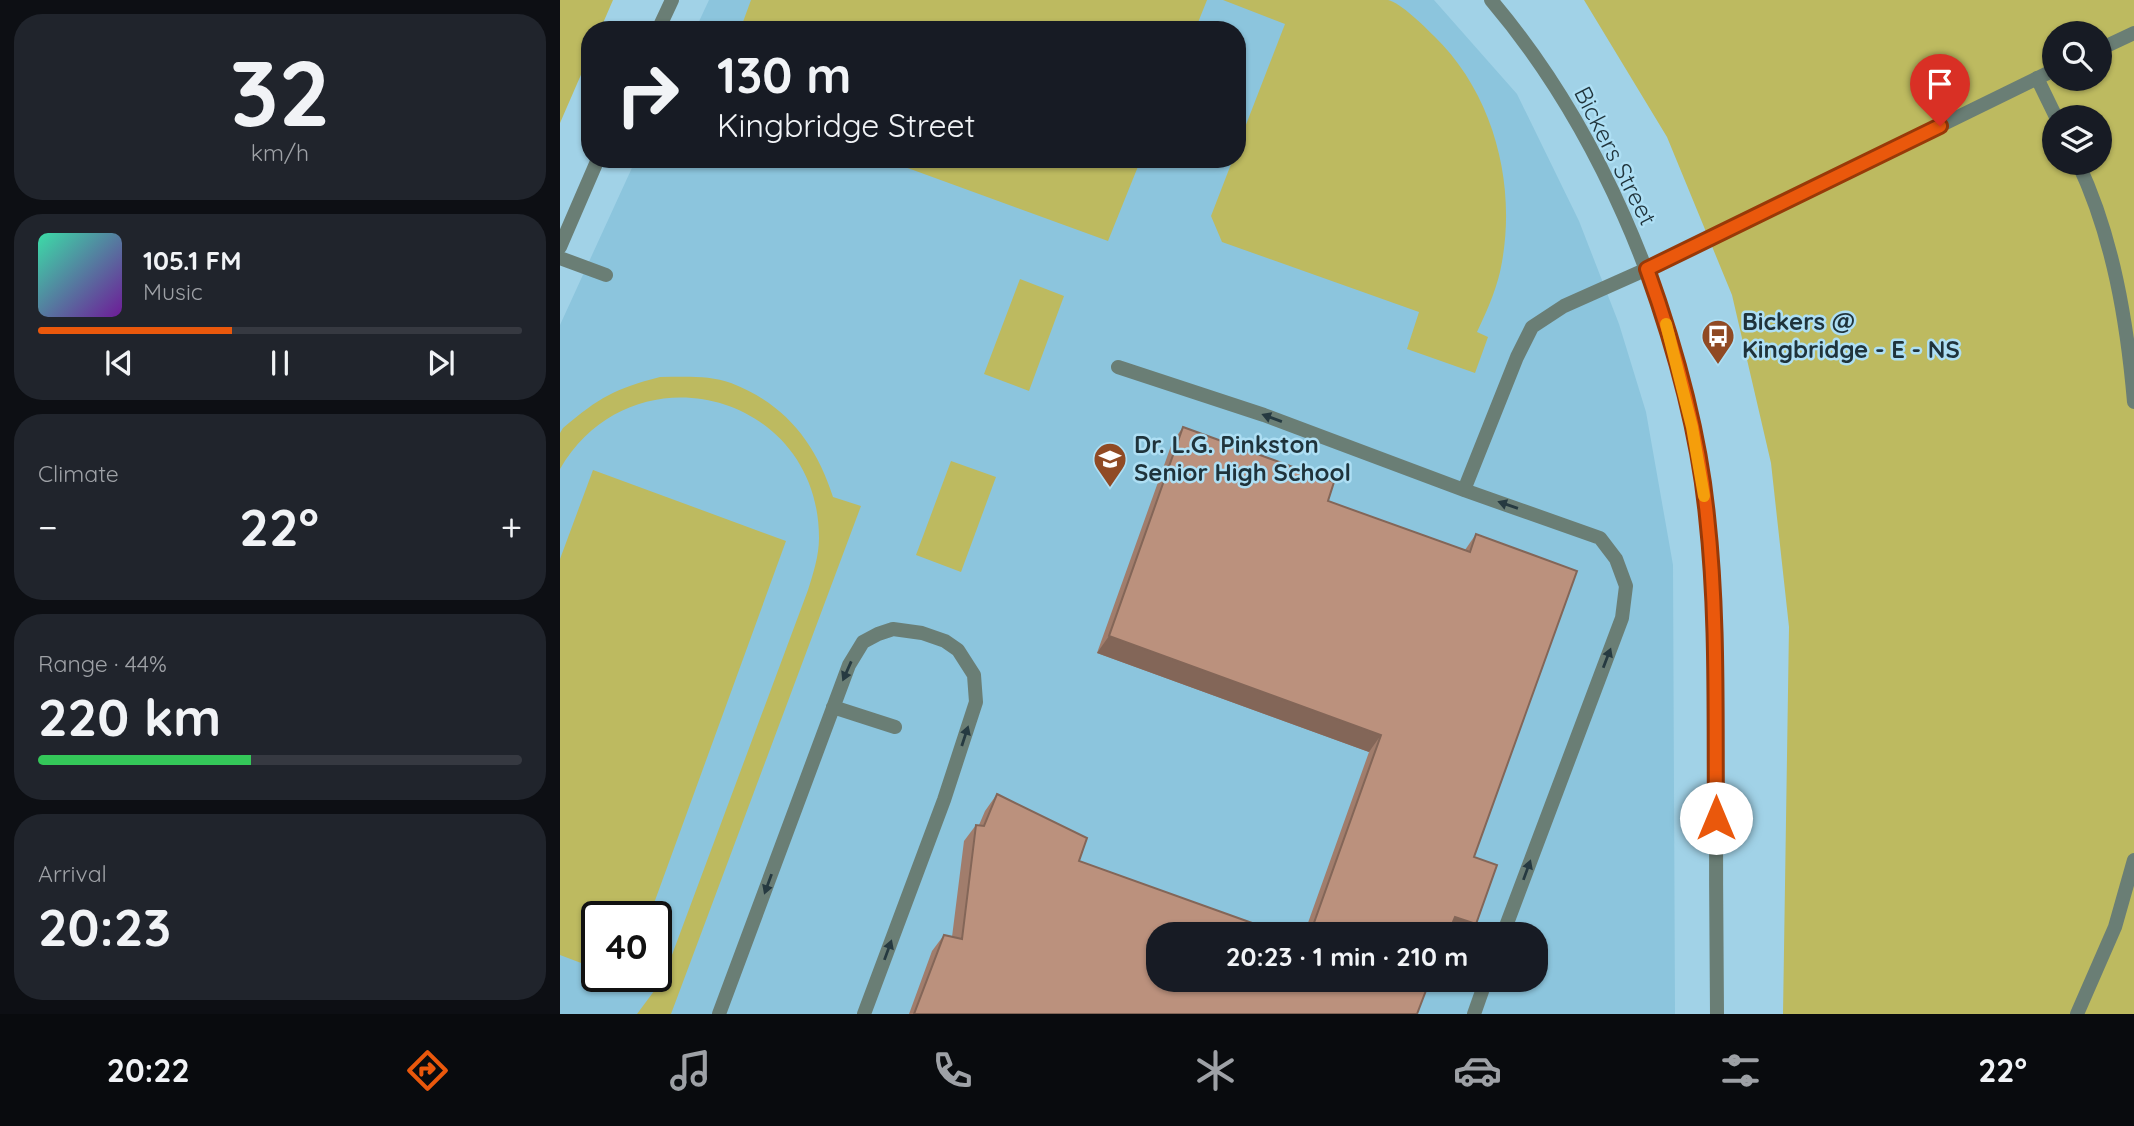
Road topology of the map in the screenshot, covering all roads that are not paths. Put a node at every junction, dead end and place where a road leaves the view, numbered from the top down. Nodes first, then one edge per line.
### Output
1 (672, 0) edge
2 (1491, 0) edge
3 (662, 21) edge
4 (2134, 33) edge
5 (2112, 43) edge
6 (2042, 76) edge
7 (2037, 78) junction
8 (2050, 105) edge
9 (594, 168) edge
10 (2082, 175) edge
11 (560, 247) edge
12 (560, 258) edge
13 (1647, 269) junction
14 (606, 275) dead end
15 (1118, 367) dead end
16 (2134, 402) edge
17 (1464, 490) junction
18 (833, 707) junction
19 (895, 727) dead end
20 (2134, 860) edge
21 (1508, 922) edge
22 (1482, 992) edge
23 (719, 1014) edge
24 (864, 1014) edge
25 (1474, 1014) edge
26 (1717, 1014) edge
27 (2077, 1014) edge

1 - 3 street
2 - 13 street, Bickers Street
4 - 5 street
6 - 7 street
7 - 8 street
7 - 13 street
9 - 11 street
10 - 16 street
12 - 14 street
13 - 17 street
13 - 26 street, Bickers Street
17 -> 15 street
21 -> 17 street
18 - 19 street
18 -> 23 street
24 -> 18 street
20 - 27 street
22 - 25 street

